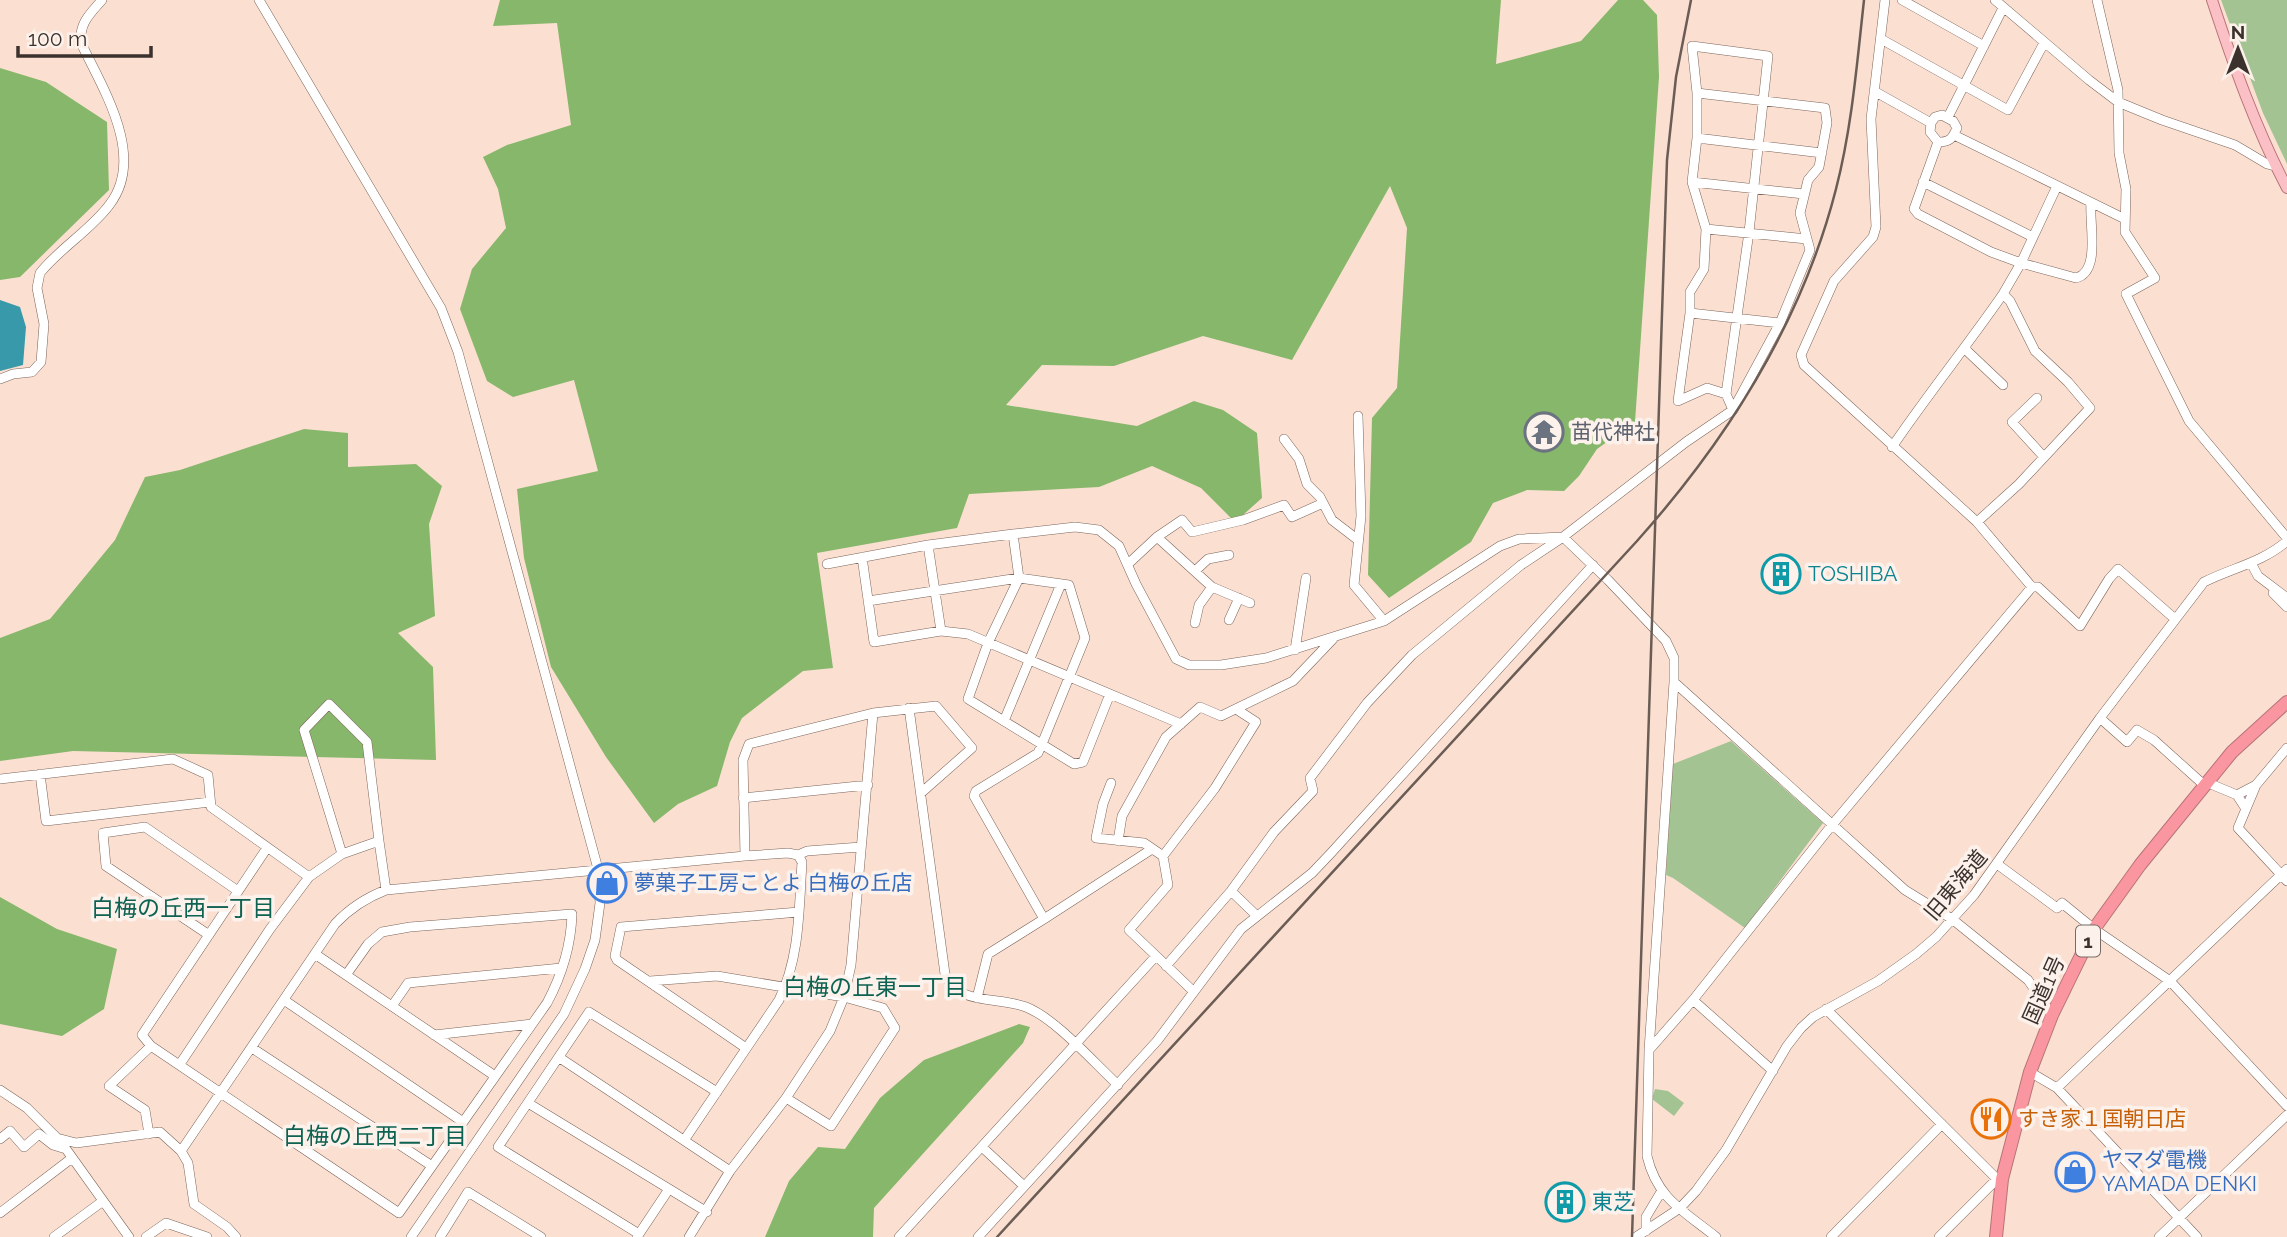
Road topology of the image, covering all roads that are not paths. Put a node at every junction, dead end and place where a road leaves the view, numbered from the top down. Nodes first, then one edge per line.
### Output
1 (102, 0) edge
2 (259, 0) edge
3 (1885, 0) edge
4 (1902, 0) edge
5 (1995, 0) edge
6 (2097, 0) edge
7 (2212, 0) edge
8 (2003, 8) junction
9 (1881, 39) junction
10 (2044, 43) junction
11 (1984, 46) junction
12 (1963, 86) junction
13 (1874, 90) junction
14 (1697, 93) junction
15 (1762, 100) junction
16 (2118, 102) junction
17 (1948, 117) junction
18 (1931, 122) junction
19 (1954, 135) junction
20 (1697, 138) junction
21 (1938, 142) junction
22 (1758, 145) junction
23 (1822, 153) junction
24 (2275, 166) junction
25 (1692, 182) junction
26 (1923, 182) junction
27 (2057, 186) junction
28 (2287, 188) edge
29 (1753, 189) junction
30 (1804, 194) junction
31 (2091, 203) junction
32 (2125, 219) junction
33 (1706, 229) junction
34 (1749, 232) junction
35 (2033, 237) junction
36 (1807, 239) junction
37 (2021, 263) junction
38 (2003, 294) junction
39 (1690, 313) junction
40 (1737, 320) junction
41 (1780, 323) junction
42 (1965, 349) junction
43 (0, 379) edge
44 (2003, 385) dead end
45 (1726, 394) junction
46 (2037, 398) dead end
47 (1733, 410) junction
48 (1358, 416) dead end
49 (1284, 439) dead end
50 (1892, 447) junction
51 (2043, 456) junction
52 (1323, 503) junction
53 (1977, 522) junction
54 (1013, 534) junction
55 (1157, 537) junction
56 (1563, 537) junction
57 (1358, 540) junction
58 (2287, 540) edge
59 (928, 545) junction
60 (1229, 555) dead end
61 (862, 558) junction
62 (2251, 562) junction
63 (827, 564) dead end
64 (1128, 564) junction
65 (1593, 565) junction
66 (1195, 571) junction
67 (2258, 576) junction
68 (1019, 578) junction
69 (1306, 578) dead end
70 (1061, 584) junction
71 (1212, 587) junction
72 (2032, 587) junction
73 (934, 589) junction
74 (2287, 597) edge
75 (1239, 598) junction
76 (868, 601) junction
77 (1250, 603) dead end
78 (2287, 607) edge
79 (2175, 618) junction
80 (1229, 620) dead end
81 (1384, 621) junction
82 (1195, 623) dead end
83 (941, 631) junction
84 (1334, 638) junction
85 (884, 640) junction
86 (988, 643) junction
87 (869, 648) dead end
88 (1295, 650) junction
89 (1028, 660) junction
90 (1069, 677) junction
91 (1674, 682) junction
92 (1110, 694) junction
93 (2287, 702) edge
94 (909, 708) junction
95 (1236, 709) junction
96 (873, 713) junction
97 (2099, 718) junction
98 (1004, 721) junction
99 (1181, 724) junction
100 (1042, 744) junction
101 (2287, 748) edge
102 (40, 774) junction
103 (0, 779) edge
104 (1111, 783) dead end
105 (2206, 783) junction
106 (868, 785) junction
107 (2256, 785) junction
108 (921, 793) junction
109 (2237, 795) junction
110 (743, 798) junction
111 (210, 802) junction
112 (2246, 809) junction
113 (1832, 825) junction
114 (379, 841) junction
115 (1118, 841) junction
116 (267, 848) junction
117 (861, 848) junction
118 (1152, 849) junction
119 (342, 853) junction
120 (798, 855) junction
121 (746, 856) junction
122 (1163, 856) junction
123 (1997, 864) junction
124 (598, 869) junction
125 (2285, 874) edge
126 (309, 877) junction
127 (386, 890) junction
128 (238, 891) junction
129 (1231, 891) junction
130 (799, 912) junction
131 (1257, 916) junction
132 (1044, 919) junction
133 (1952, 919) junction
134 (2094, 929) junction
135 (209, 935) junction
136 (315, 954) junction
137 (1156, 956) junction
138 (1166, 965) junction
139 (561, 968) junction
140 (346, 975) junction
141 (650, 981) junction
142 (2170, 981) junction
143 (786, 987) junction
144 (1194, 991) junction
145 (844, 997) junction
146 (977, 998) junction
147 (284, 1000) junction
148 (1693, 1000) junction
149 (392, 1006) junction
150 (1826, 1009) junction
151 (2052, 1015) junction
152 (532, 1024) junction
153 (434, 1034) junction
154 (1075, 1045) junction
155 (151, 1046) junction
156 (252, 1048) junction
157 (746, 1048) junction
158 (1649, 1050) junction
159 (560, 1058) junction
160 (180, 1064) junction
161 (1773, 1071) junction
162 (2030, 1072) junction
163 (495, 1076) junction
164 (1118, 1085) junction
165 (2057, 1088) junction
166 (0, 1090) edge
167 (717, 1092) junction
168 (221, 1094) junction
169 (786, 1098) junction
170 (528, 1103) junction
171 (2287, 1106) edge
172 (2287, 1115) edge
173 (463, 1122) junction
174 (1942, 1124) junction
175 (149, 1134) junction
176 (0, 1139) edge
177 (685, 1139) junction
178 (982, 1147) junction
179 (181, 1151) junction
180 (72, 1158) junction
181 (432, 1166) junction
182 (730, 1171) junction
183 (2000, 1179) junction
184 (1024, 1186) junction
185 (669, 1189) junction
186 (1661, 1192) junction
187 (103, 1201) junction
188 (1680, 1208) junction
189 (707, 1212) junction
190 (0, 1213) edge
191 (216, 1219) junction
192 (2179, 1219) junction
193 (1646, 1231) junction
194 (638, 1236) edge
195 (54, 1237) edge
196 (129, 1237) edge
197 (146, 1237) edge
198 (207, 1237) edge
199 (236, 1237) edge
200 (411, 1237) edge
201 (440, 1237) edge
202 (541, 1237) edge
203 (689, 1237) edge
204 (899, 1237) edge
205 (978, 1237) edge
206 (1636, 1237) edge
207 (1716, 1237) edge
208 (1830, 1237) edge
209 (1939, 1237) edge
210 (1996, 1237) edge
211 (2159, 1237) edge
212 (2197, 1237) edge

1 - 43 street
2 - 124 street
3 - 9 street
4 - 11 street
5 - 8 street
6 - 16 street
7 - 24 main road
8 - 10 street
8 - 11 street
9 - 12 street
9 - 13 street
10 - 12 street
10 - 16 street
11 - 12 street
12 - 17 street
13 - 18 street
13 - 50 street
14 - 15 street
14 - 15 street
14 - 20 street
15 - 22 street
15 - 23 street
16 - 24 street
16 - 32 street
17 - 18 street
17 - 19 street
18 - 21 street
19 - 21 street
19 - 27 street
20 - 22 street
20 - 25 street
21 - 26 street
22 - 23 street
22 - 29 street
23 - 30 street
24 - 28 main road
25 - 29 street
25 - 33 street
26 - 35 street
26 - 37 street
27 - 31 street
27 - 35 street
29 - 30 street
29 - 34 street
30 - 36 street
31 - 32 street
31 - 37 street
32 - 58 street
33 - 34 street
33 - 39 street
34 - 36 street
34 - 40 street
35 - 37 street
36 - 41 street
37 - 38 street
38 - 42 street
38 - 51 street
39 - 40 street
39 - 45 street
40 - 41 street
40 - 45 street
41 - 47 street
42 - 44 street
42 - 50 street
45 - 47 street
46 - 51 street
47 - 56 street
48 - 57 street
49 - 52 street
50 - 53 street
51 - 53 street
52 - 55 street
52 - 57 street
53 - 72 street
54 - 59 street
54 - 64 street
54 - 68 street
55 - 64 street
55 - 66 street
56 - 65 street
56 - 81 street
56 - 129 street
57 - 81 street
58 - 62 street, 旧東海道
59 - 61 street
59 - 73 street
60 - 66 street
61 - 63 street
61 - 76 street
62 - 67 street
62 - 79 street, 旧東海道
64 - 88 street
65 - 91 street
65 - 131 street
66 - 71 street
67 - 74 street
67 - 78 street
68 - 70 street
68 - 73 street
68 - 86 street
69 - 88 street
70 - 89 street
70 - 90 street
71 - 75 street
71 - 82 street
72 - 79 street
72 - 113 street
73 - 76 street
73 - 83 street
75 - 77 street
75 - 80 street
76 - 85 street
79 - 97 street, 旧東海道
81 - 84 street
83 - 85 street
83 - 86 street
84 - 88 street
84 - 95 street
85 - 87 street
86 - 89 street
86 - 98 street
89 - 90 street
89 - 98 street
90 - 92 street
90 - 100 street
91 - 113 street
91 - 158 street
92 - 99 street
92 - 100 street
93 - 105 highway, 国道1号 / 1
94 - 96 street
94 - 108 street
94 - 108 street
95 - 99 street
95 - 122 street
96 - 106 street
96 - 110 street
97 - 105 street
97 - 123 street, 旧東海道
98 - 100 street
99 - 115 street
100 - 132 street
101 - 107 street
102 - 103 street
102 - 111 street
102 - 111 street
104 - 115 street
105 - 109 street
105 - 134 highway, 国道1号 / 1
106 - 110 street
106 - 117 street
107 - 109 street
107 - 112 street
108 - 146 street
109 - 112 street
110 - 121 street
111 - 116 street
112 - 125 street
113 - 133 street
113 - 148 street
114 - 119 street
114 - 119 street
114 - 127 street
115 - 118 street
116 - 126 street
116 - 128 street
117 - 120 street
117 - 145 street
118 - 122 street
118 - 132 street
119 - 126 street
120 - 121 street
120 - 130 street
121 - 124 street
122 - 137 street
123 - 133 street, 旧東海道
123 - 134 street
124 - 127 street
124 - 200 street
125 - 142 street
126 - 160 street
127 - 136 street
128 - 135 street
128 - 135 street
129 - 131 street
129 - 138 street
130 - 141 street
130 - 143 street
131 - 144 street
132 - 146 street
133 - 150 street, 旧東海道
133 - 151 street
134 - 142 street
134 - 151 highway, 国道1号 / 1
135 - 155 street
136 - 140 street
136 - 147 street
137 - 138 street
137 - 154 street
138 - 144 street
139 - 140 street
139 - 149 street
139 - 152 street
140 - 149 street
141 - 143 street
141 - 157 street
142 - 165 street
142 - 171 street
143 - 145 street
143 - 157 street
144 - 164 street
145 - 169 street
145 - 169 street
146 - 154 street
147 - 156 street
147 - 173 street
148 - 158 street
148 - 161 street
149 - 153 street
150 - 161 street, 旧東海道
150 - 174 street
151 - 162 highway, 国道1号 / 1
152 - 153 street
152 - 163 street
153 - 163 street
154 - 164 street
154 - 178 street
155 - 160 street
155 - 175 street
156 - 168 street
156 - 181 street
157 - 167 street
158 - 186 street
159 - 167 street
159 - 170 street
159 - 177 street
160 - 168 street
161 - 188 street, 旧東海道
162 - 165 street
162 - 183 highway, 国道1号 / 1
163 - 173 street
164 - 184 street
165 - 192 street
166 - 175 street
167 - 177 street
168 - 179 street
168 - 181 street
169 - 182 street
170 - 185 street
170 - 194 street
172 - 192 street
173 - 181 street
174 - 183 street
174 - 208 street
175 - 179 street
176 - 180 street
177 - 182 street
178 - 184 street
178 - 204 street
179 - 191 street
180 - 187 street
180 - 190 street
182 - 189 street
183 - 209 street
183 - 210 highway, 国道1号 / 1
184 - 205 street
185 - 189 street
185 - 194 street
186 - 188 street
186 - 193 street
187 - 195 street
187 - 196 street
188 - 193 street, 旧東海道
188 - 207 street
189 - 203 street
191 - 198 street
191 - 199 street
192 - 211 street
192 - 212 street
193 - 206 street, 旧東海道
197 - 198 street
201 - 202 street

